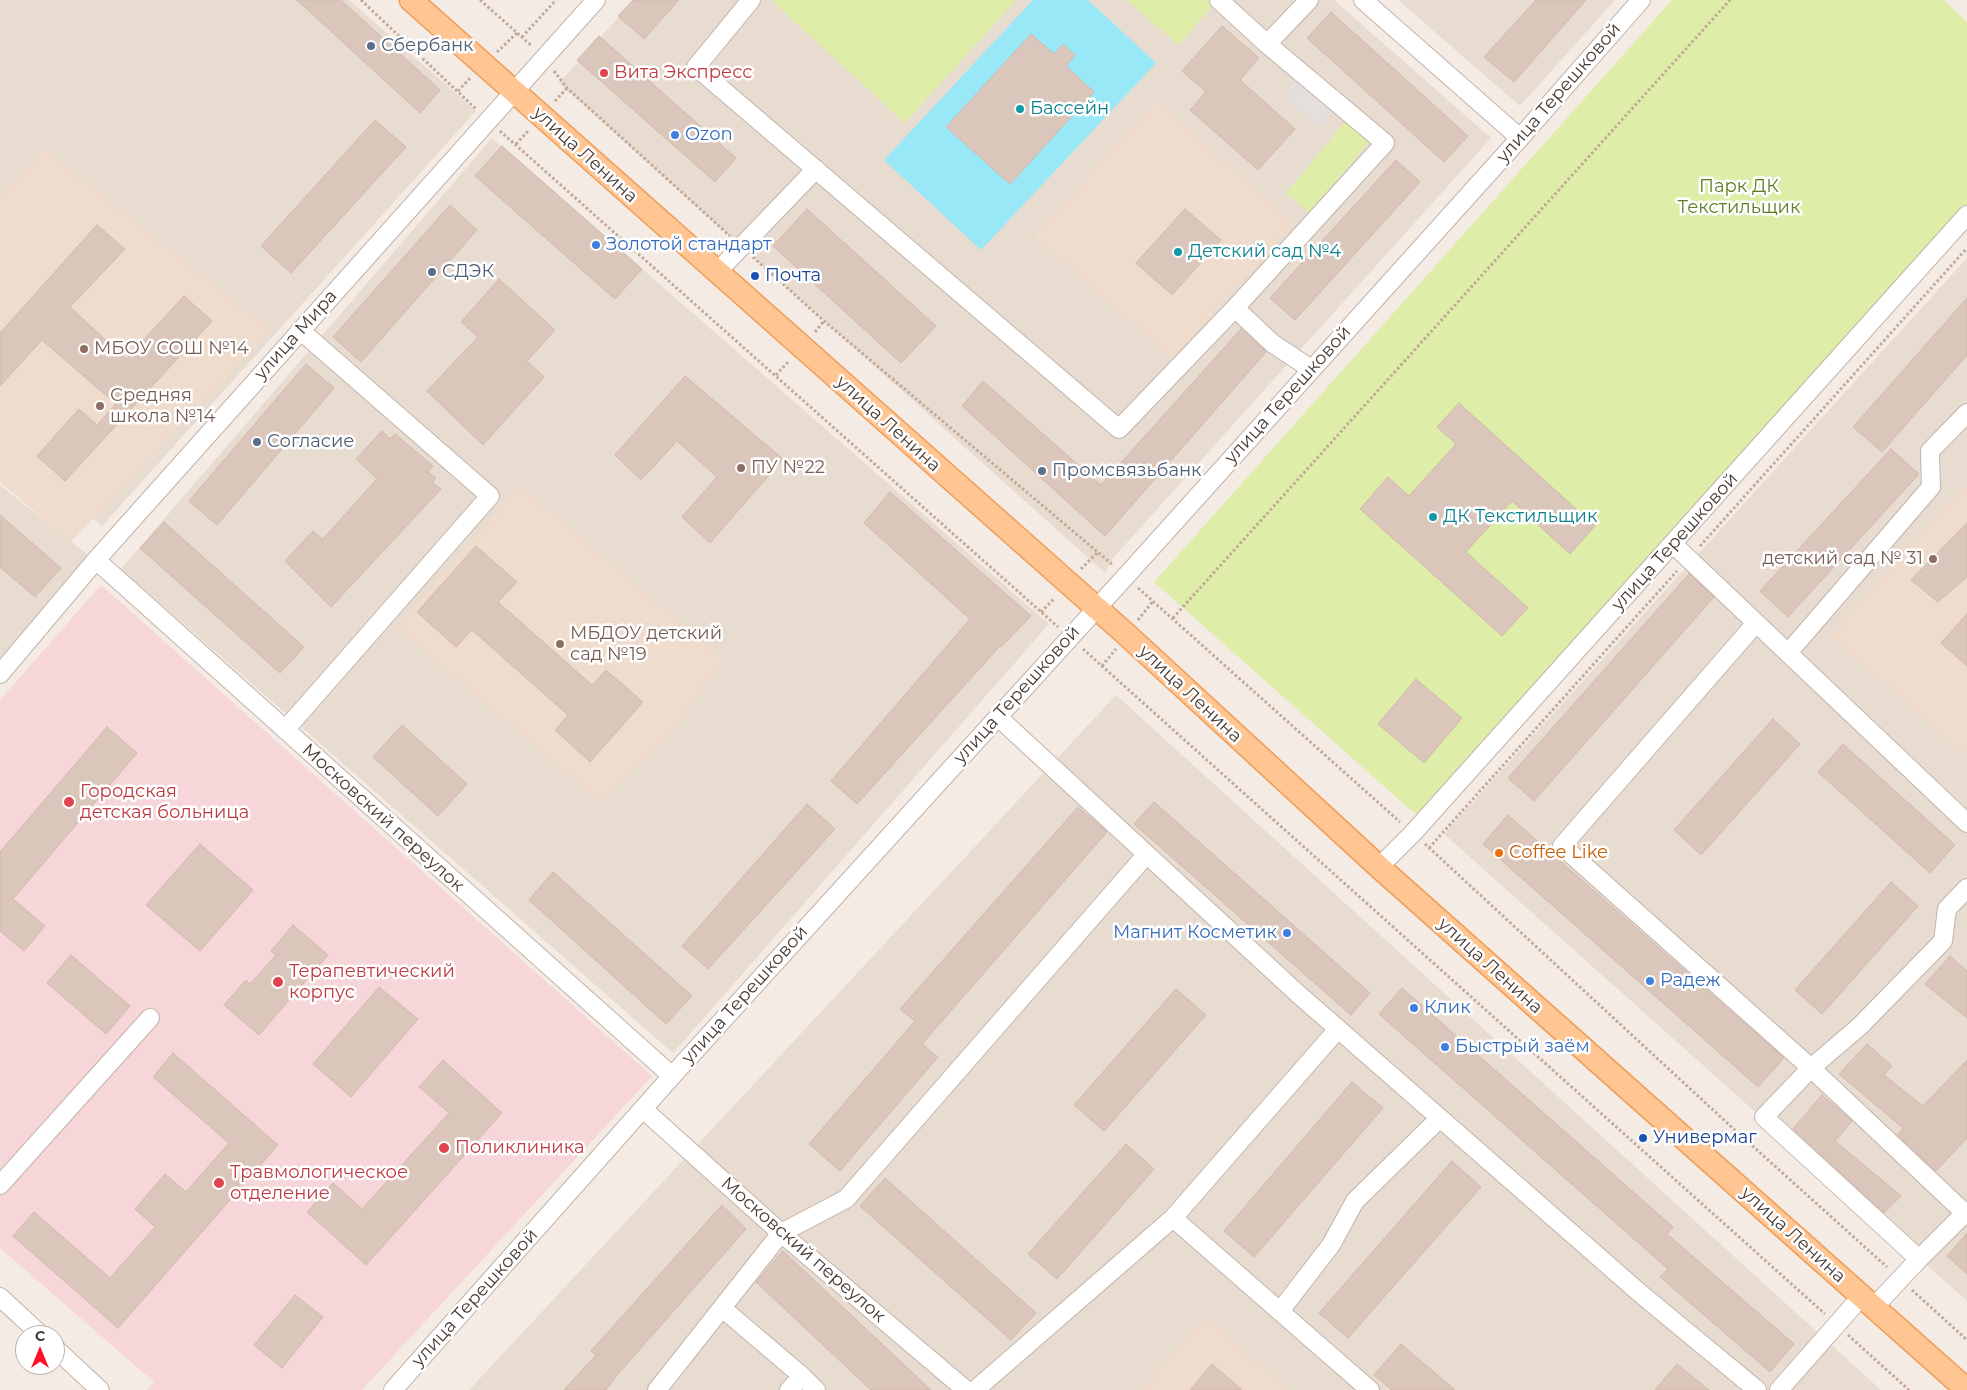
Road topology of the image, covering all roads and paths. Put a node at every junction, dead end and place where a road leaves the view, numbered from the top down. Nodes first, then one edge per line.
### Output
1 (361, 0) edge
2 (411, 0) edge
3 (480, 0) edge
4 (556, 0) edge
5 (596, 0) edge
6 (751, 0) edge
7 (1219, 0) edge
8 (1309, 0) edge
9 (1364, 0) edge
10 (1641, 0) edge
11 (1730, 0) edge
12 (522, 38) junction
13 (1267, 44) junction
14 (545, 58) junction
15 (515, 93) junction
16 (488, 120) junction
17 (1520, 138) junction
18 (816, 169) junction
19 (1967, 215) edge
20 (742, 246) junction
21 (717, 272) junction
22 (1235, 308) junction
23 (300, 330) junction
24 (1311, 370) junction
25 (1967, 413) edge
26 (1673, 544) junction
27 (96, 560) junction
28 (1126, 576) junction
29 (1096, 609) junction
30 (1173, 618) junction
31 (1756, 623) junction
32 (1070, 637) junction
33 (1788, 653) junction
34 (0, 674) edge
35 (998, 717) junction
36 (285, 730) junction
37 (1967, 823) edge
38 (1414, 833) junction
39 (1146, 855) junction
40 (1379, 867) junction
41 (1967, 888) edge
42 (150, 1018) dead end
43 (1338, 1029) junction
44 (1811, 1068) junction
45 (672, 1076) junction
46 (643, 1109) junction
47 (1440, 1118) junction
48 (0, 1185) edge
49 (1966, 1213) edge
50 (1173, 1218) junction
51 (781, 1233) junction
52 (1919, 1259) junction
53 (1900, 1280) junction
54 (0, 1297) edge
55 (1868, 1302) junction
56 (722, 1308) junction
57 (1280, 1311) junction
58 (30, 1325) edge
59 (1837, 1325) junction
60 (1967, 1340) edge
61 (65, 1357) edge
62 (802, 1376) junction
63 (100, 1390) edge
64 (393, 1390) edge
65 (658, 1390) edge
66 (790, 1390) edge
67 (816, 1390) edge
68 (966, 1390) edge
69 (975, 1390) edge
70 (1370, 1390) edge
71 (1757, 1390) edge
72 (1779, 1390) edge
73 (1909, 1390) edge
74 (1967, 1390) edge

1 - 16 path
2 - 15 main road, улица Ленина
3 - 12 path
4 - 12 path
5 - 14 street, улица Мира
6 - 18 street
7 - 13 street
8 - 13 street
9 - 17 street
10 - 17 street, улица Терешковой
11 - 30 path
12 - 14 path
13 - 22 street
14 - 15 street, улица Мира
14 - 20 path
15 - 16 street, улица Мира
15 - 21 main road, улица Ленина
16 - 23 street, улица Мира
16 - 32 path
17 - 24 street, улица Терешковой
18 - 20 street
18 - 22 street
19 - 26 street, улица Терешковой
20 - 21 street
20 - 28 path
21 - 29 main road, улица Ленина
22 - 24 street
23 - 27 street, улица Мира
23 - 36 street
24 - 28 street, улица Терешковой
25 - 33 street
26 - 31 street
26 - 38 street, улица Терешковой
27 - 34 street, улица Мира
27 - 36 street, Московский переулок
28 - 29 street, улица Терешковой
28 - 30 path
29 - 32 street, улица Терешковой
29 - 40 main road, улица Ленина
30 - 38 path
31 - 33 street
31 - 44 street
32 - 35 street, улица Терешковой
32 - 59 path
33 - 37 street
35 - 39 street
35 - 45 street, улица Терешковой
36 - 45 street, Московский переулок
38 - 40 street, улица Терешковой
38 - 53 path
39 - 43 street
39 - 51 street
40 - 55 main road, улица Ленина
41 - 44 street
42 - 48 street
43 - 47 street
43 - 50 street
44 - 49 street
44 - 52 street
45 - 46 street, улица Терешковой
46 - 51 street, Московский переулок
46 - 64 street, улица Терешковой
47 - 57 street
47 - 71 street
49 - 52 street
50 - 57 street
50 - 69 street
51 - 56 street
51 - 68 street, Московский переулок
52 - 53 street
53 - 55 street
53 - 60 path
54 - 58 street
55 - 59 street
55 - 74 main road, улица Ленина
56 - 62 street
56 - 65 street
57 - 70 street
59 - 72 street
59 - 73 path
61 - 63 street
62 - 66 street
62 - 67 street

